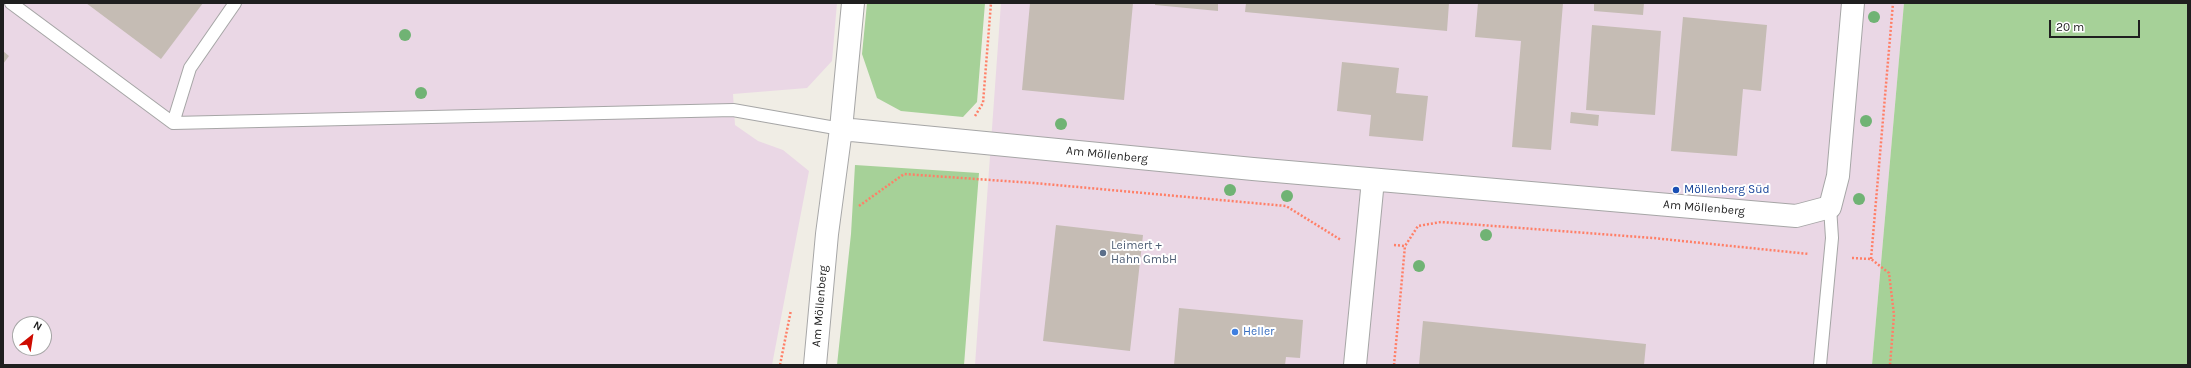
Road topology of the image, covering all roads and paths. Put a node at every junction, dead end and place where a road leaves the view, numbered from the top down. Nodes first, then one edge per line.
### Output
1 (11, 3) edge
2 (235, 3) edge
3 (852, 3) edge
4 (991, 3) edge
5 (1853, 3) edge
6 (1893, 3) edge
7 (173, 123) junction
8 (841, 129) junction
9 (966, 140) junction
10 (1373, 180) junction
11 (1830, 207) junction
12 (827, 234) junction
13 (1367, 244) junction
14 (1405, 246) junction
15 (1830, 256) junction
16 (1871, 259) junction
17 (815, 365) edge
18 (1355, 365) edge
19 (1394, 365) edge
20 (1820, 365) edge
21 (1890, 365) edge

1 - 7 lane
2 - 7 lane
3 - 8 street, Am Möllenberg
4 - 9 path
5 - 11 street
6 - 16 path
7 - 8 lane
8 - 9 street, Am Möllenberg
8 - 12 street, Am Möllenberg
9 - 10 street, Am Möllenberg
10 - 11 street, Am Möllenberg
10 - 13 street
11 - 15 lane
12 - 13 path
12 - 17 street, Am Möllenberg
13 - 14 path
13 - 18 street
14 - 15 path
14 - 19 path
15 - 16 path
15 - 20 lane
16 - 21 path

